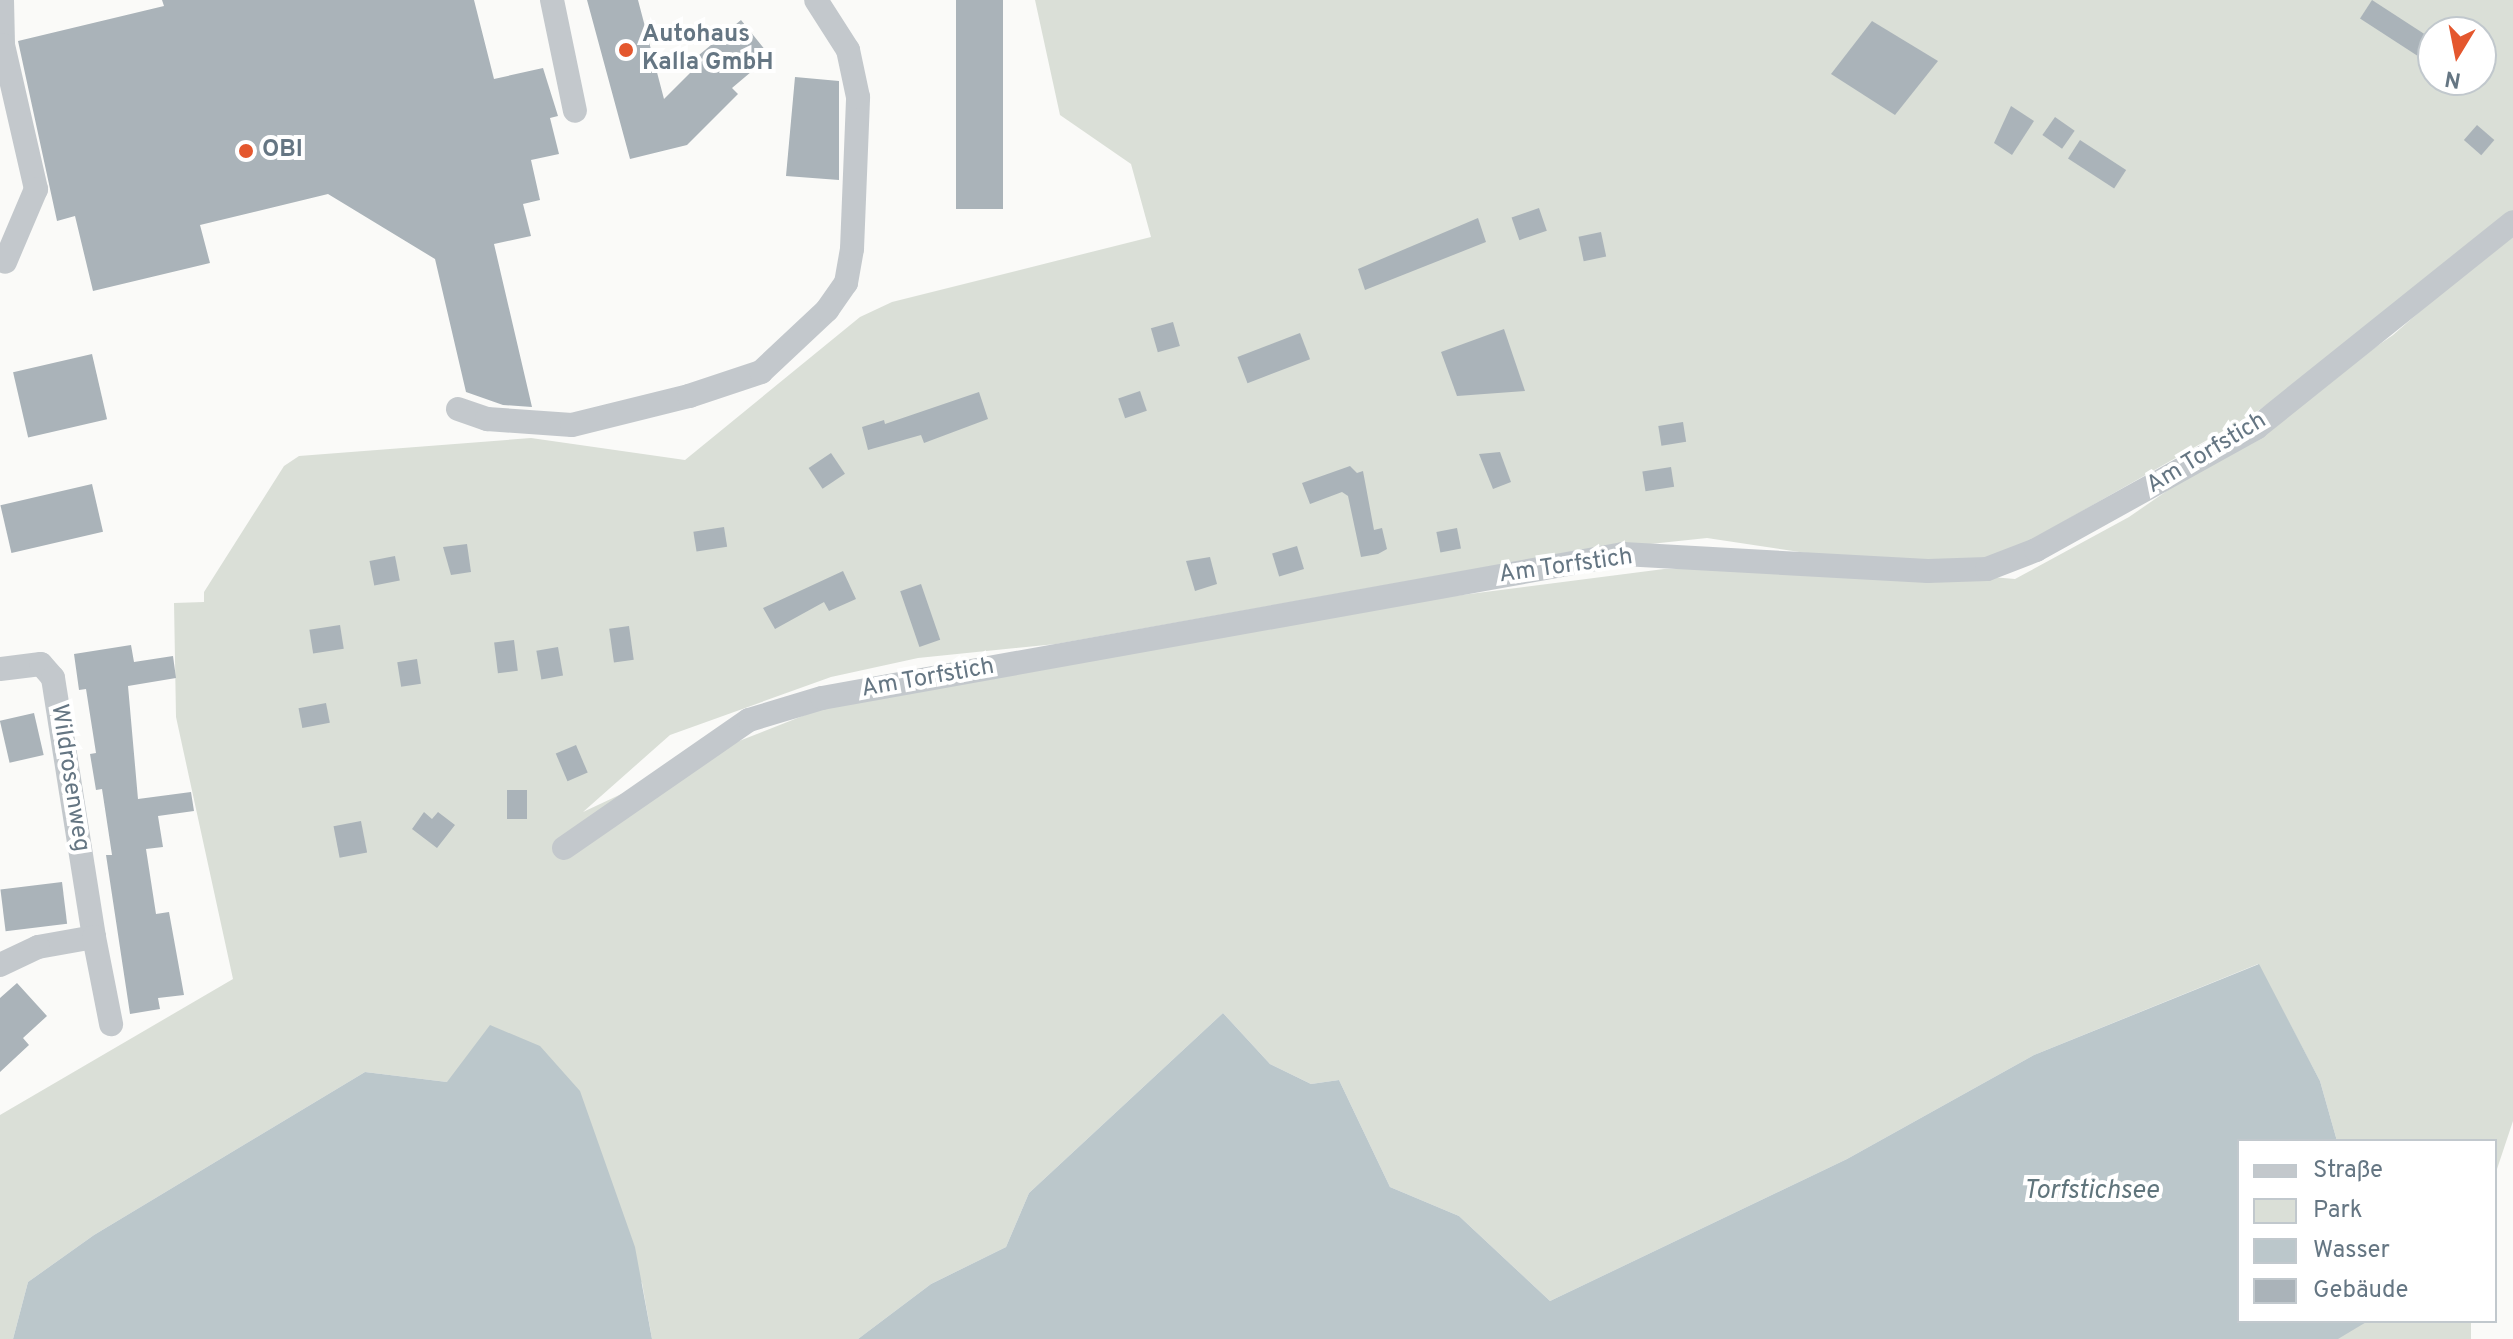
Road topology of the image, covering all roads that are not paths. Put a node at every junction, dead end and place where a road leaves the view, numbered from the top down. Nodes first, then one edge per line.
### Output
1 (2, 0) edge
2 (552, 0) edge
3 (816, 0) edge
4 (575, 111) dead end
5 (2513, 222) edge
6 (5, 262) dead end
7 (458, 409) dead end
8 (0, 669) edge
9 (564, 848) dead end
10 (94, 937) junction
11 (0, 965) edge
12 (111, 1024) dead end

1 - 6 street
2 - 4 street
3 - 7 street
5 - 9 street, Am Torfstich
8 - 10 street, Wildrosenweg
10 - 11 street
10 - 12 street, Wildrosenweg

